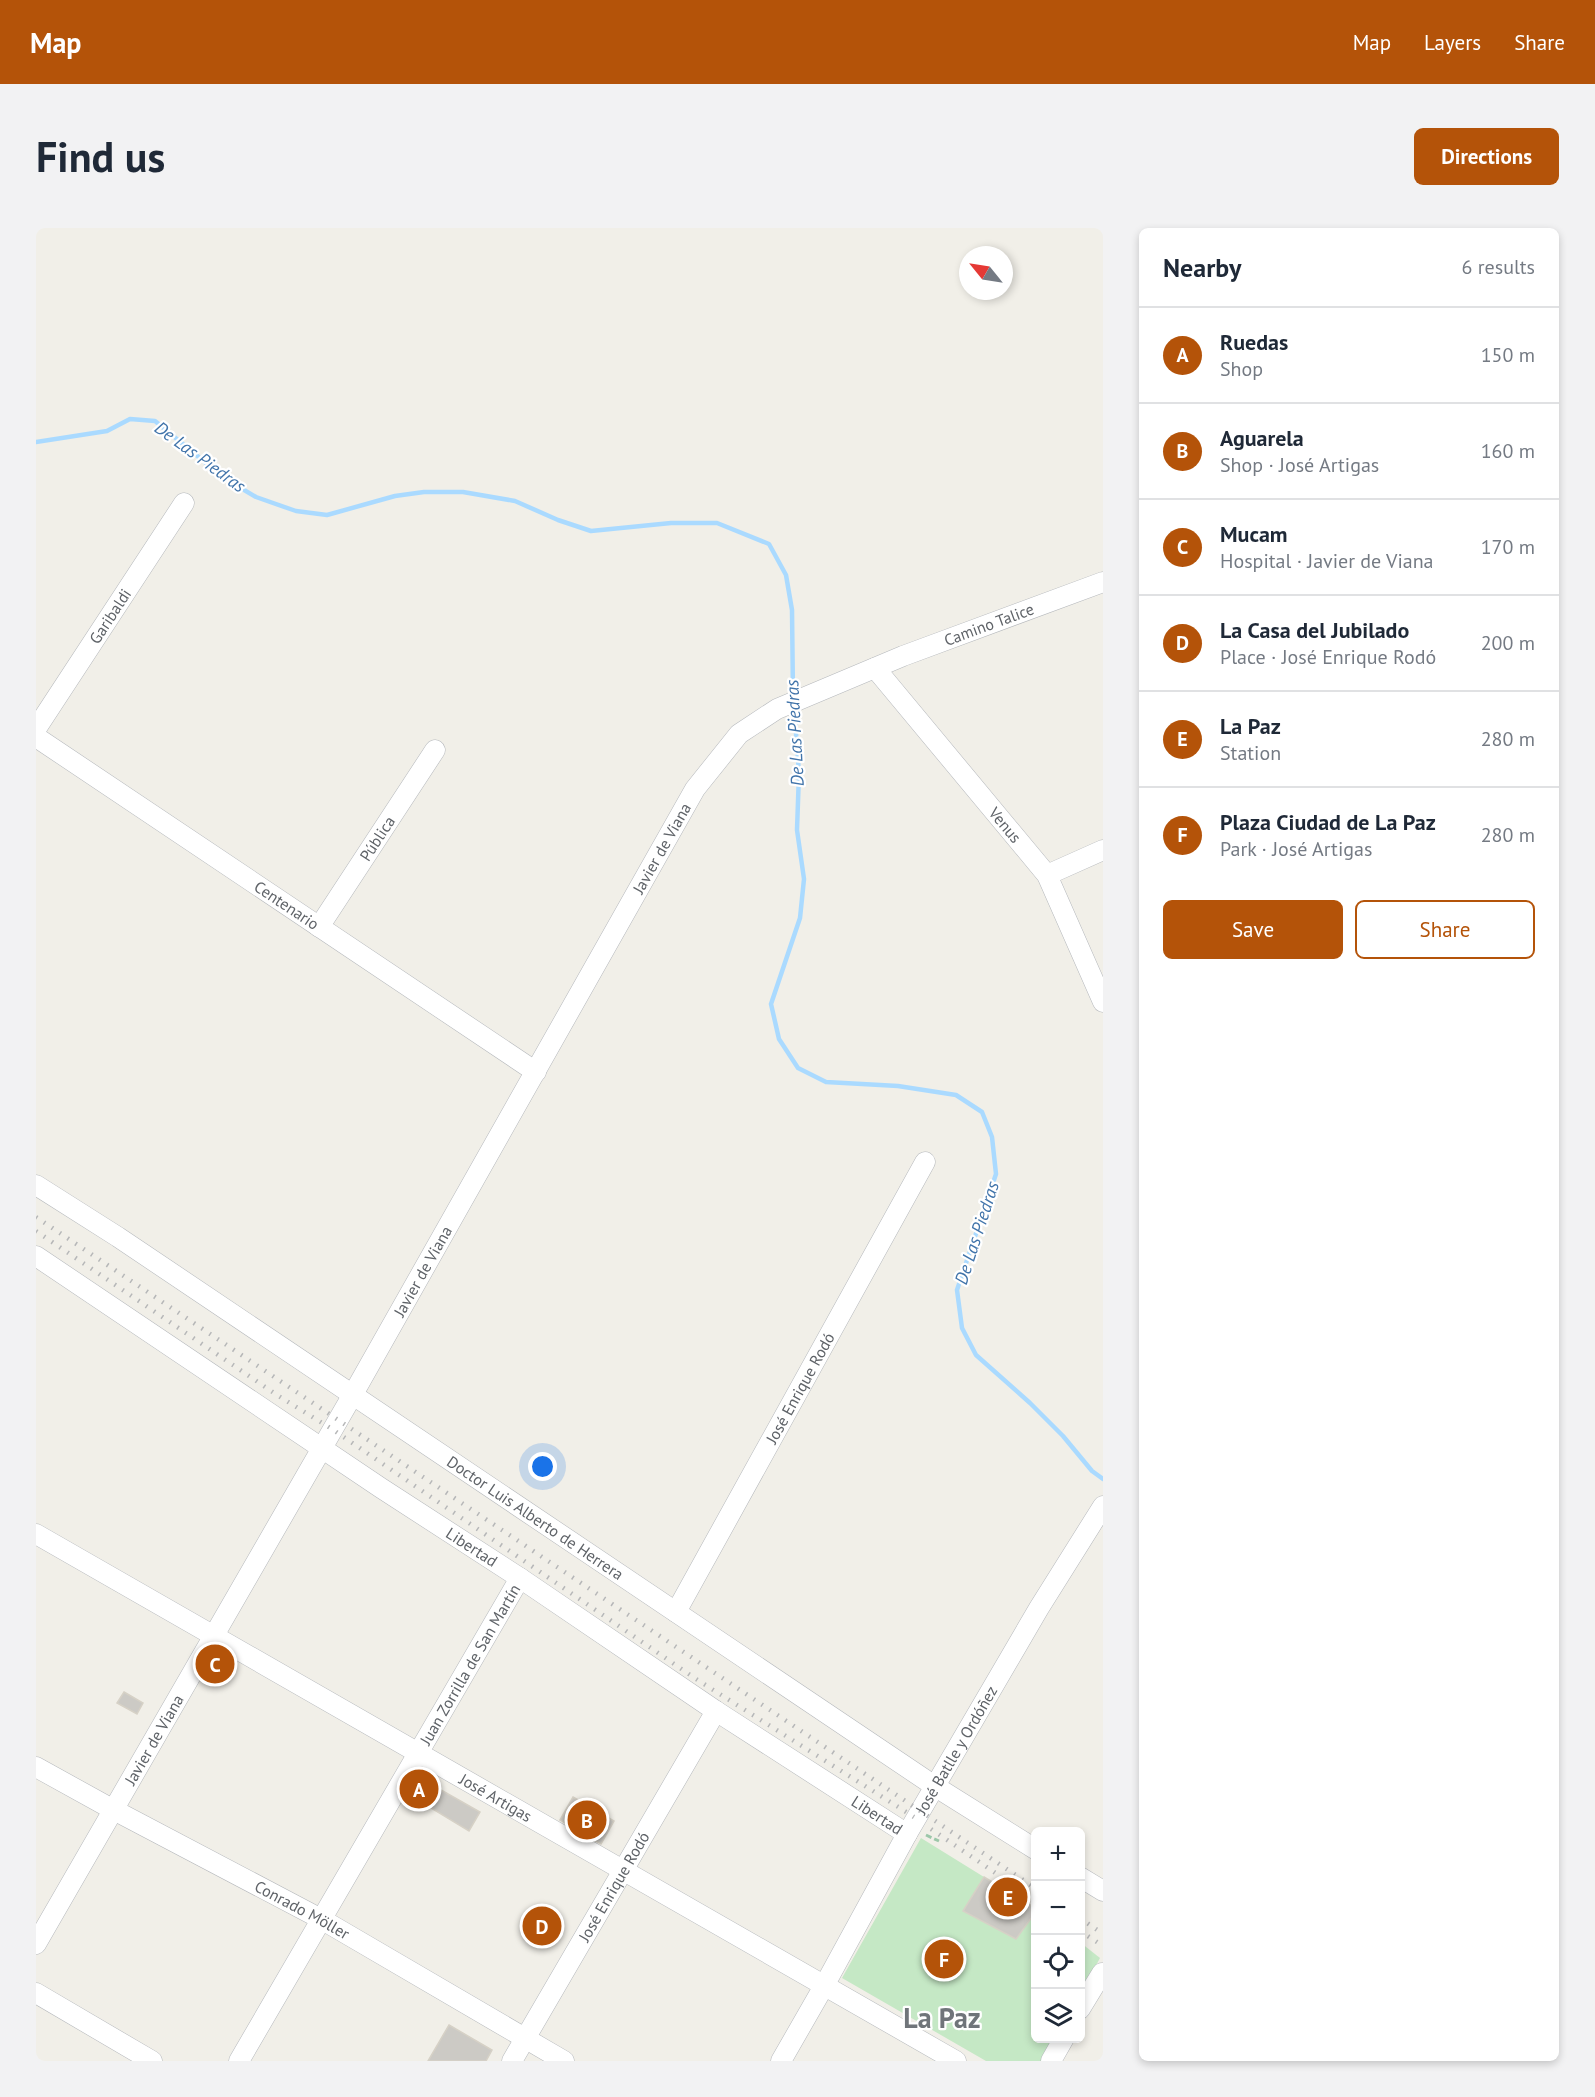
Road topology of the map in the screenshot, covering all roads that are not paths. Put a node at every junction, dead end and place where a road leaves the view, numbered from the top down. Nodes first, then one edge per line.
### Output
1 (184, 503) dead end
2 (1103, 582) edge
3 (875, 668) junction
4 (36, 729) edge
5 (36, 737) edge
6 (435, 750) dead end
7 (1103, 850) edge
8 (1047, 875) junction
9 (319, 927) junction
10 (1103, 1002) edge
11 (536, 1072) junction
12 (925, 1162) dead end
13 (36, 1185) edge
14 (36, 1256) edge
15 (352, 1396) junction
16 (321, 1448) junction
17 (1098, 1513) edge
18 (36, 1534) edge
19 (520, 1578) junction
20 (676, 1612) junction
21 (215, 1636) junction
22 (716, 1711) junction
23 (418, 1752) junction
24 (36, 1767) edge
25 (936, 1787) junction
26 (112, 1809) junction
27 (907, 1834) junction
28 (1031, 1846) edge
29 (623, 1870) junction
30 (1085, 1880) edge
31 (1103, 1891) edge
32 (321, 1920) junction
33 (36, 1944) edge
34 (1102, 1974) edge
35 (824, 1986) junction
36 (36, 1993) edge
37 (1085, 2001) edge
38 (526, 2037) junction
39 (1061, 2043) edge
40 (152, 2061) edge
41 (239, 2061) edge
42 (512, 2061) edge
43 (564, 2061) edge
44 (781, 2061) edge
45 (956, 2061) edge
46 (1051, 2061) edge

1 - 4 street, Garibaldi
2 - 3 street, Camino Talice
3 - 8 street, Venus
3 - 11 street, Javier de Viana
5 - 9 street, Centenario
6 - 9 street, Pública
7 - 8 street
8 - 10 street, Venus
9 - 11 street, Centenario
11 - 15 street, Javier de Viana
12 - 20 street, José Enrique Rodó
13 - 15 street, Doctor Luis Alberto de Herrera
14 - 16 street, Libertad
15 - 16 street, Javier de Viana
15 - 20 street, Doctor Luis Alberto de Herrera
16 - 19 street, Libertad
16 - 21 street, Javier de Viana
17 - 25 street, José Batlle y Ordóñez
18 - 21 street, José Artigas
19 - 22 street, Libertad
19 - 23 street, Juan Zorrilla de San Martín
20 - 25 street, Doctor Luis Alberto de Herrera
21 - 23 street, José Artigas
21 - 26 street, Javier de Viana
22 - 27 street, Libertad
22 - 29 street, José Enrique Rodó
23 - 29 street, José Artigas
23 - 32 street, Juan Zorrilla de San Martín
24 - 26 street, Conrado Möller
25 - 27 street, José Batlle y Ordóñez
25 - 28 street, Doctor Luis Alberto de Herrera
26 - 32 street, Conrado Möller
26 - 33 street, Javier de Viana
27 - 35 street, José Batlle y Ordóñez
29 - 35 street, José Artigas
29 - 38 street, José Enrique Rodó
30 - 31 street
32 - 38 street, Conrado Möller
32 - 41 street, Juan Zorrilla de San Martín
34 - 37 street
35 - 44 street, José Batlle y Ordóñez
35 - 45 street, José Artigas
36 - 40 street
38 - 42 street, José Enrique Rodó
38 - 43 street, Conrado Möller
39 - 46 street

